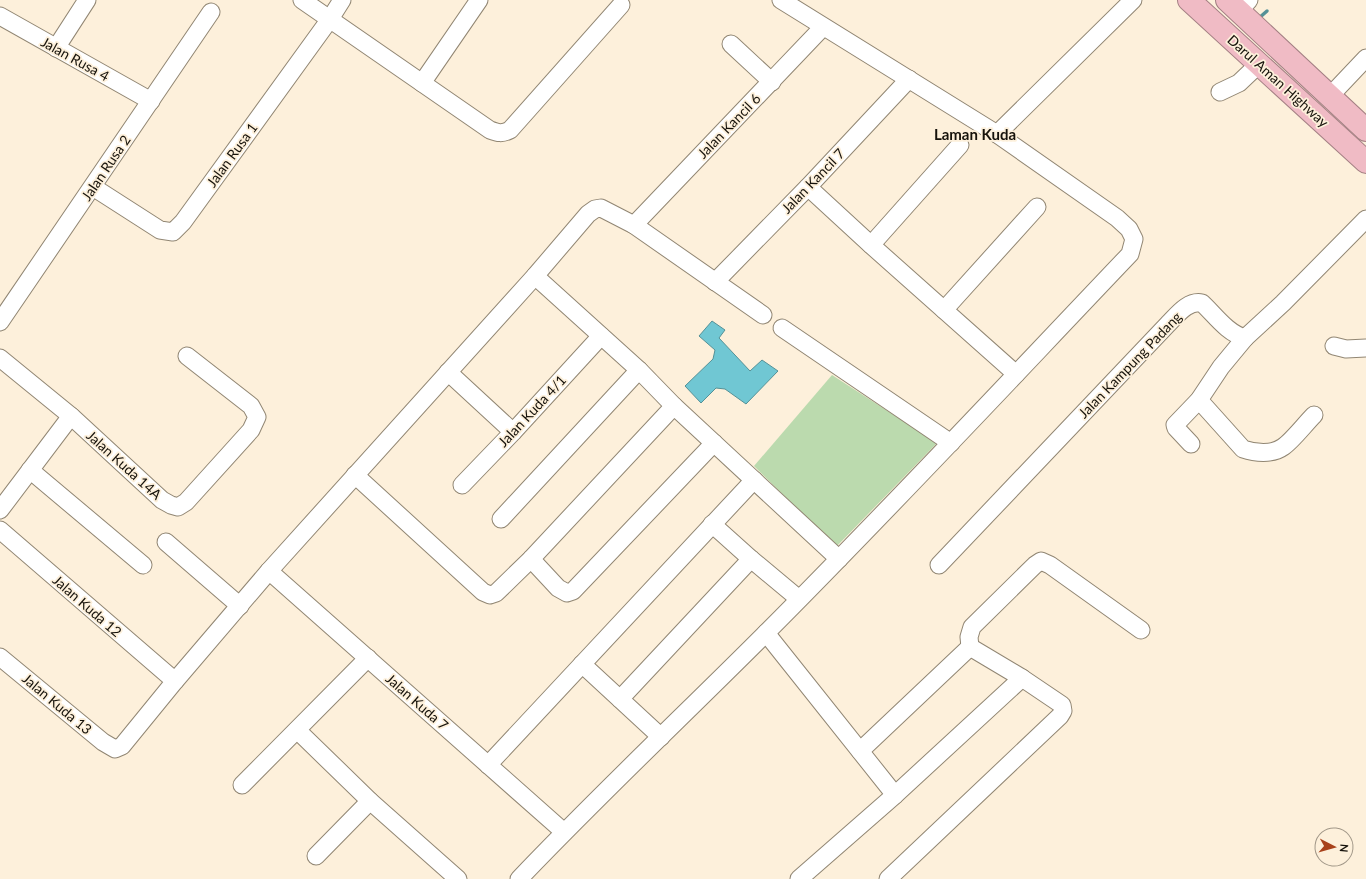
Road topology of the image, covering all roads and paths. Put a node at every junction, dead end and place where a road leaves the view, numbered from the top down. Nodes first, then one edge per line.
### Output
1 (87, 0) edge
2 (302, 0) edge
3 (342, 0) edge
4 (478, 0) edge
5 (781, 0) edge
6 (1133, 0) edge
7 (1189, 0) edge
8 (1239, 4) edge
9 (621, 5) dead end
10 (211, 12) dead end
11 (0, 16) edge
12 (330, 19) junction
13 (823, 26) junction
14 (731, 44) dead end
15 (56, 48) junction
16 (1366, 58) edge
17 (1259, 64) junction
18 (909, 79) junction
19 (772, 82) junction
20 (422, 83) junction
21 (1220, 92) dead end
22 (1330, 96) junction
23 (151, 101) junction
24 (1362, 125) edge
25 (997, 134) junction
26 (960, 144) dead end
27 (1366, 162) edge
28 (93, 187) junction
29 (808, 187) junction
30 (1037, 207) dead end
31 (1366, 219) edge
32 (634, 225) junction
33 (871, 245) junction
34 (534, 276) junction
35 (715, 282) junction
36 (944, 310) junction
37 (763, 315) dead end
38 (0, 322) edge
39 (782, 328) dead end
40 (601, 336) junction
41 (1245, 338) junction
42 (1334, 346) dead end
43 (1366, 348) edge
44 (188, 356) dead end
45 (0, 358) edge
46 (639, 370) junction
47 (448, 372) junction
48 (1016, 374) junction
49 (1199, 400) junction
50 (674, 406) junction
51 (1314, 415) dead end
52 (71, 416) junction
53 (513, 432) junction
54 (714, 443) junction
55 (951, 443) junction
56 (1191, 444) dead end
57 (30, 470) junction
58 (355, 475) junction
59 (754, 480) junction
60 (462, 485) dead end
61 (0, 510) edge
62 (501, 519) dead end
63 (712, 524) junction
64 (0, 530) edge
65 (166, 542) dead end
66 (531, 559) junction
67 (751, 559) junction
68 (839, 559) junction
69 (142, 565) dead end
70 (939, 565) dead end
71 (269, 571) junction
72 (799, 599) junction
73 (240, 606) junction
74 (1141, 630) dead end
75 (766, 633) junction
76 (970, 647) junction
77 (0, 657) edge
78 (368, 658) junction
79 (582, 664) junction
80 (1022, 678) junction
81 (175, 681) junction
82 (620, 699) junction
83 (297, 730) junction
84 (661, 737) junction
85 (860, 751) junction
86 (488, 764) junction
87 (242, 784) dead end
88 (895, 795) junction
89 (370, 801) junction
90 (564, 832) junction
91 (316, 856) dead end
92 (458, 879) edge
93 (519, 879) edge
94 (799, 879) edge
95 (888, 879) edge

1 - 15 street
2 - 12 street
3 - 12 street, Jalan Rusa 1
4 - 20 street
5 - 13 street
6 - 25 street
7 - 17 highway, Darul Aman Highway
8 - 22 highway, Darul Aman Highway
9 - 20 street
10 - 23 street, Jalan Rusa 2
11 - 15 street, Jalan Rusa 4
12 - 20 street
12 - 28 street, Jalan Rusa 1
13 - 18 street
13 - 19 street, Jalan Kancil 6
14 - 19 street
15 - 23 street, Jalan Rusa 4
16 - 22 street
17 - 21 street
17 - 27 highway, Darul Aman Highway
18 - 25 street
18 - 29 street, Jalan Kancil 7
19 - 32 street, Jalan Kancil 6
22 - 24 highway, Darul Aman Highway
23 - 28 street, Jalan Rusa 2
25 - 48 street
26 - 33 street
28 - 38 street, Jalan Rusa 2
29 - 33 street
29 - 35 street, Jalan Kancil 7
30 - 36 street
31 - 41 street
32 - 34 street
32 - 35 street
33 - 36 street
34 - 40 street
34 - 47 street
35 - 37 street
36 - 48 street
39 - 55 street
40 - 46 street
40 - 53 street, Jalan Kuda 4/1
41 - 49 street
41 - 70 street, Jalan Kampung Padang
42 - 43 street
44 - 52 street, Jalan Kuda 14A
45 - 52 street, Jalan Kuda 14A
46 - 50 street
46 - 62 street
47 - 53 street
47 - 58 street
48 - 55 street
49 - 51 street
49 - 56 street
50 - 54 street
50 - 66 street
52 - 57 street
53 - 60 street, Jalan Kuda 4/1
54 - 59 street
54 - 66 street
55 - 68 street
57 - 61 street
57 - 69 street
58 - 66 street
58 - 71 street
59 - 63 street
59 - 68 street
63 - 67 street
63 - 79 street
64 - 81 street, Jalan Kuda 12
65 - 73 street
67 - 72 street
67 - 82 street
68 - 72 street
71 - 73 street
71 - 78 street, Jalan Kuda 7
72 - 75 street
73 - 81 street
74 - 76 street
75 - 84 street
75 - 85 street
76 - 80 street
76 - 85 street
77 - 81 street, Jalan Kuda 13
78 - 83 street
78 - 86 street, Jalan Kuda 7
79 - 82 street
79 - 86 street
80 - 88 street
80 - 95 street
82 - 84 street
83 - 87 street
83 - 89 street
84 - 90 street
85 - 88 street
86 - 90 street, Jalan Kuda 7
88 - 94 street
89 - 91 street
89 - 92 street
90 - 93 street

